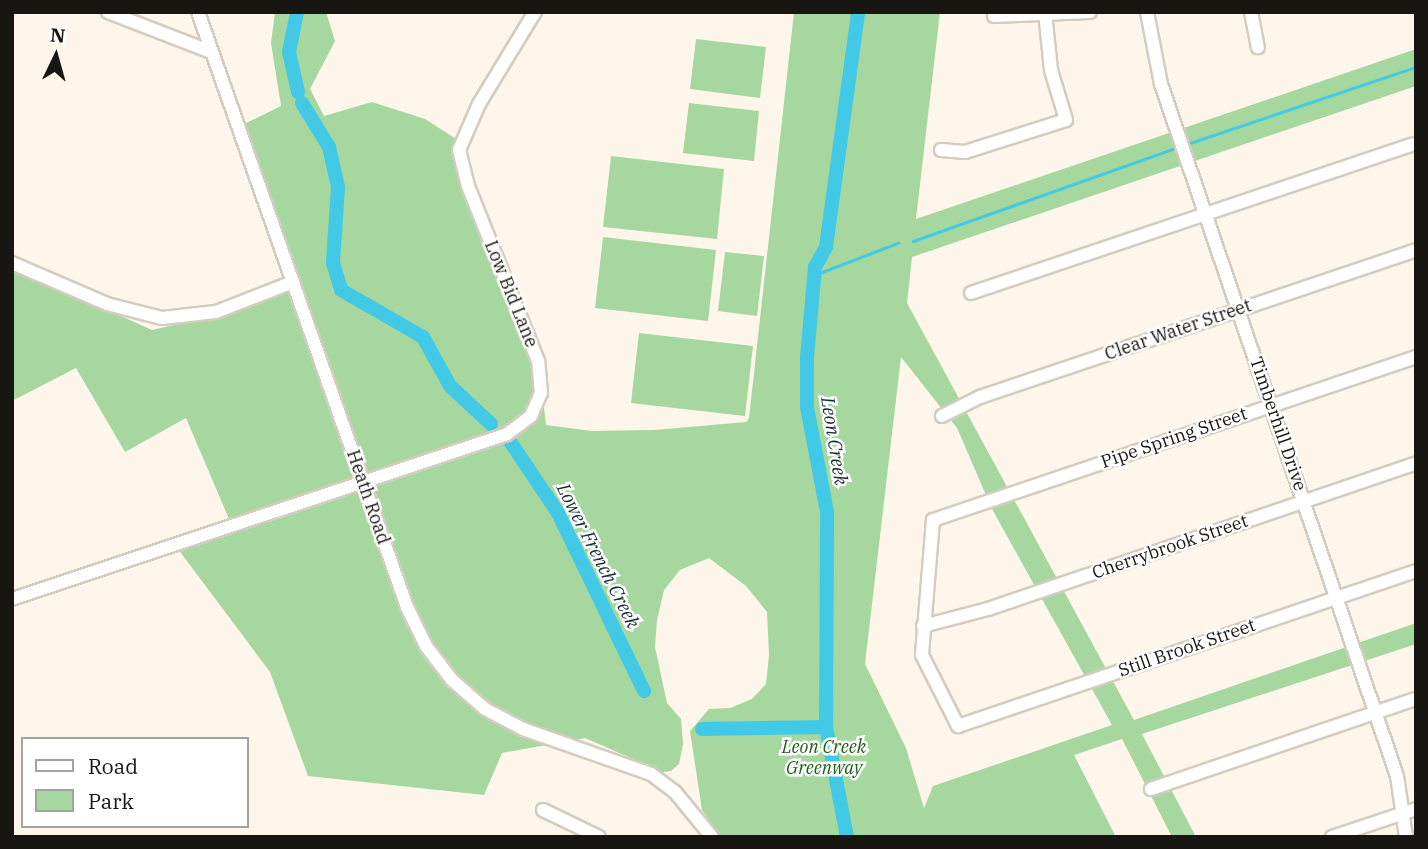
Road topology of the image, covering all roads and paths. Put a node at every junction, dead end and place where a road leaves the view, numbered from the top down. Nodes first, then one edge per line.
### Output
1 (108, 12) edge
2 (198, 12) edge
3 (536, 12) edge
4 (1090, 12) edge
5 (1147, 12) edge
6 (1251, 12) edge
7 (1045, 13) edge
8 (994, 16) dead end
9 (1258, 47) dead end
10 (211, 52) junction
11 (1413, 144) dead end
12 (941, 150) dead end
13 (1206, 214) junction
14 (1416, 250) edge
15 (12, 263) edge
16 (293, 282) junction
17 (971, 293) dead end
18 (1239, 309) junction
19 (1416, 356) edge
20 (1270, 405) junction
21 (942, 416) dead end
22 (1416, 463) edge
23 (364, 483) junction
24 (1304, 501) junction
25 (1416, 571) edge
26 (1336, 598) junction
27 (12, 599) edge
28 (923, 626) junction
29 (1416, 699) edge
30 (1375, 713) junction
31 (1151, 789) dead end
32 (543, 810) dead end
33 (1410, 811) edge
34 (599, 837) edge
35 (712, 837) edge
36 (1332, 837) edge
37 (1406, 837) edge

1 - 10 street
2 - 10 street, Heath Road
3 - 23 street, Low Bid Lane
4 - 7 street
5 - 13 street, Timberhill Drive
6 - 9 street
7 - 8 street
7 - 12 street
10 - 16 street, Heath Road
11 - 13 street
13 - 17 street
13 - 18 street, Timberhill Drive
14 - 18 street, Clear Water Street
15 - 16 street
16 - 23 street, Heath Road
18 - 20 street, Timberhill Drive
18 - 21 street, Clear Water Street
19 - 20 street, Pipe Spring Street
20 - 24 street, Timberhill Drive
20 - 28 street, Pipe Spring Street
22 - 24 street, Cherrybrook Street
23 - 27 street, Low Bid Lane
23 - 35 street, Heath Road
24 - 26 street, Timberhill Drive
24 - 28 street, Cherrybrook Street
25 - 26 street, Still Brook Street
26 - 28 street, Still Brook Street
26 - 30 street, Timberhill Drive
29 - 30 street
30 - 31 street
30 - 33 street, Timberhill Drive
32 - 34 street
33 - 36 street
33 - 37 street, Timberhill Drive

